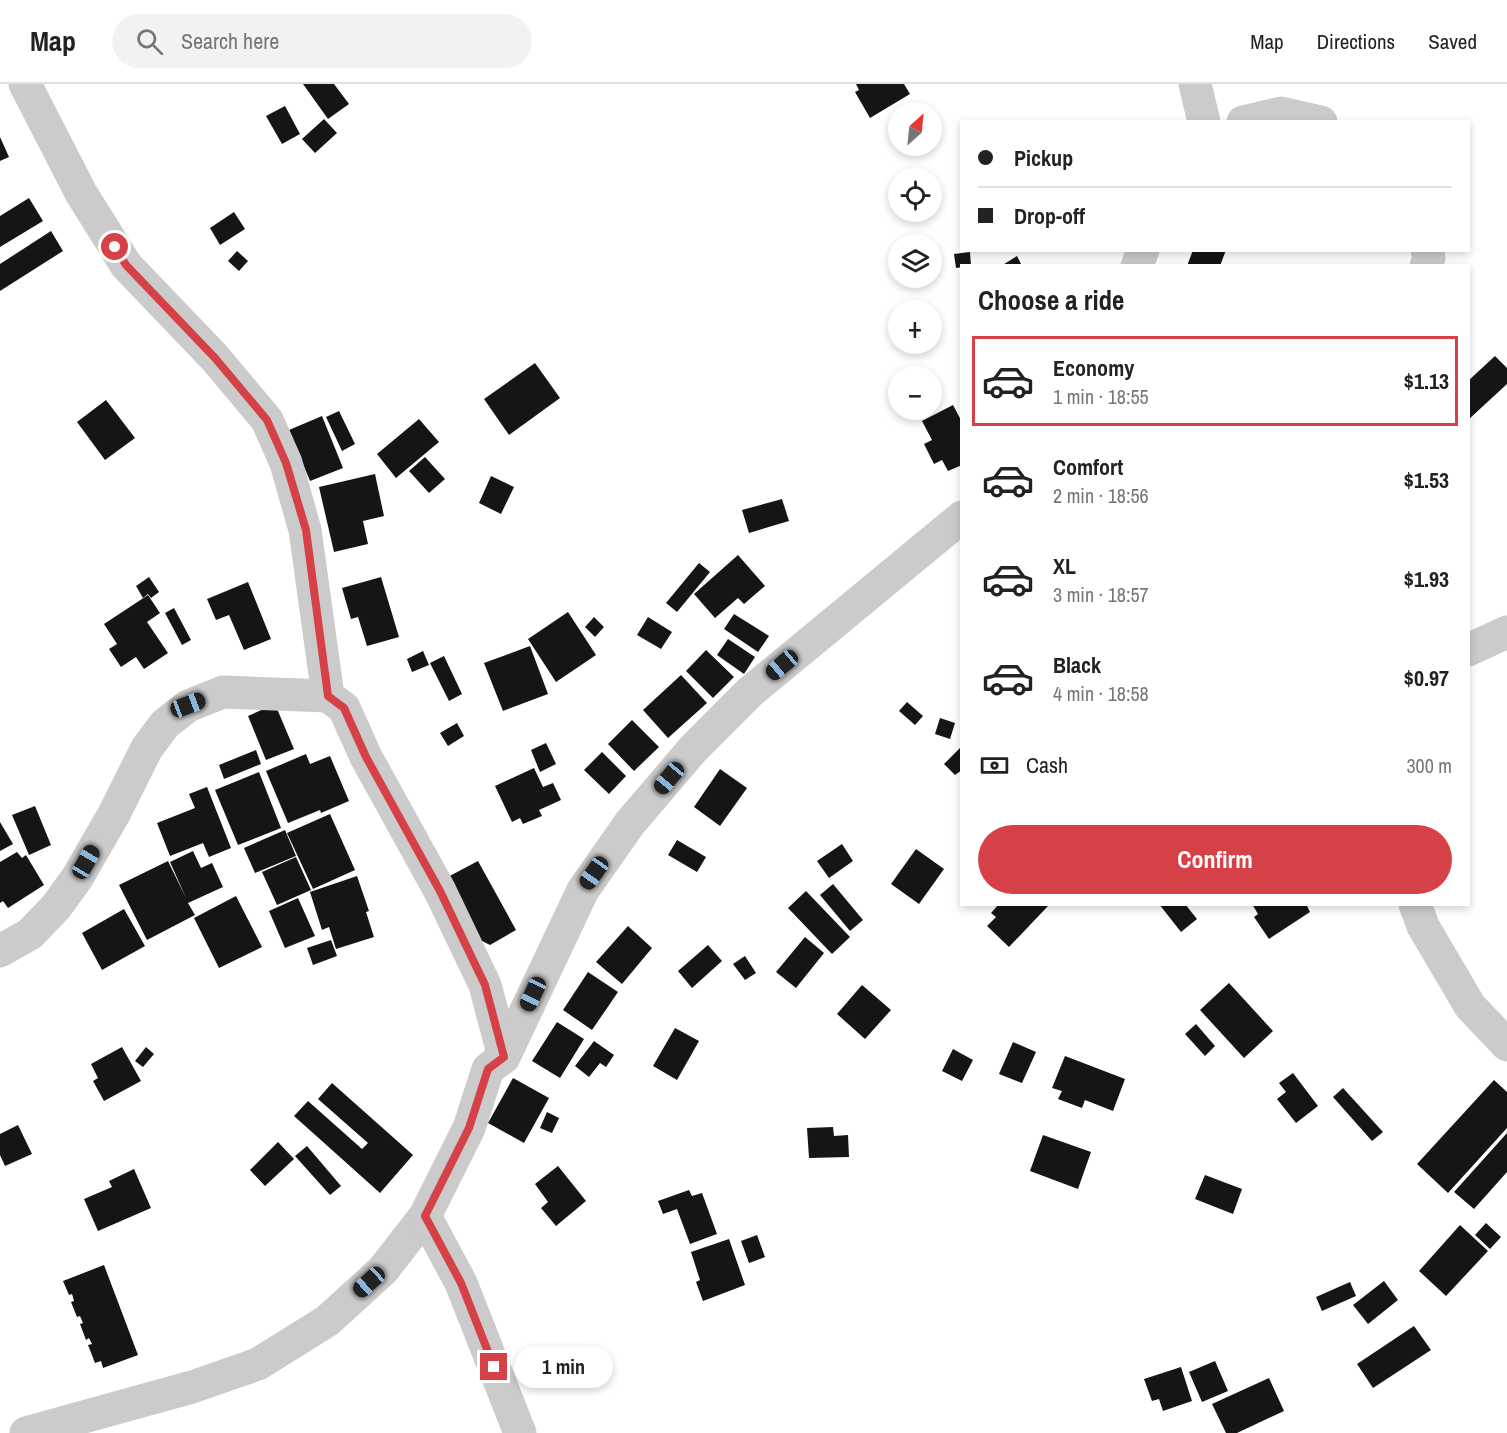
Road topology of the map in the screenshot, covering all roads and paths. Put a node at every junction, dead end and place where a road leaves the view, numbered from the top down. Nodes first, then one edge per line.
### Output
1 (25, 84) edge
2 (1195, 84) edge
3 (1204, 120) edge
4 (1251, 120) edge
5 (1312, 120) edge
6 (960, 519) edge
7 (1507, 632) edge
8 (1470, 649) edge
9 (328, 696) junction
10 (1416, 906) edge
11 (0, 951) edge
12 (1507, 1045) edge
13 (504, 1057) junction
14 (425, 1216) junction
15 (26, 1433) edge
16 (520, 1433) edge

1 - 9 street
2 - 3 street
4 - 5 street
6 - 13 street
7 - 8 street
9 - 11 street
9 - 13 street
10 - 12 street
13 - 14 street
14 - 15 street
14 - 16 street

